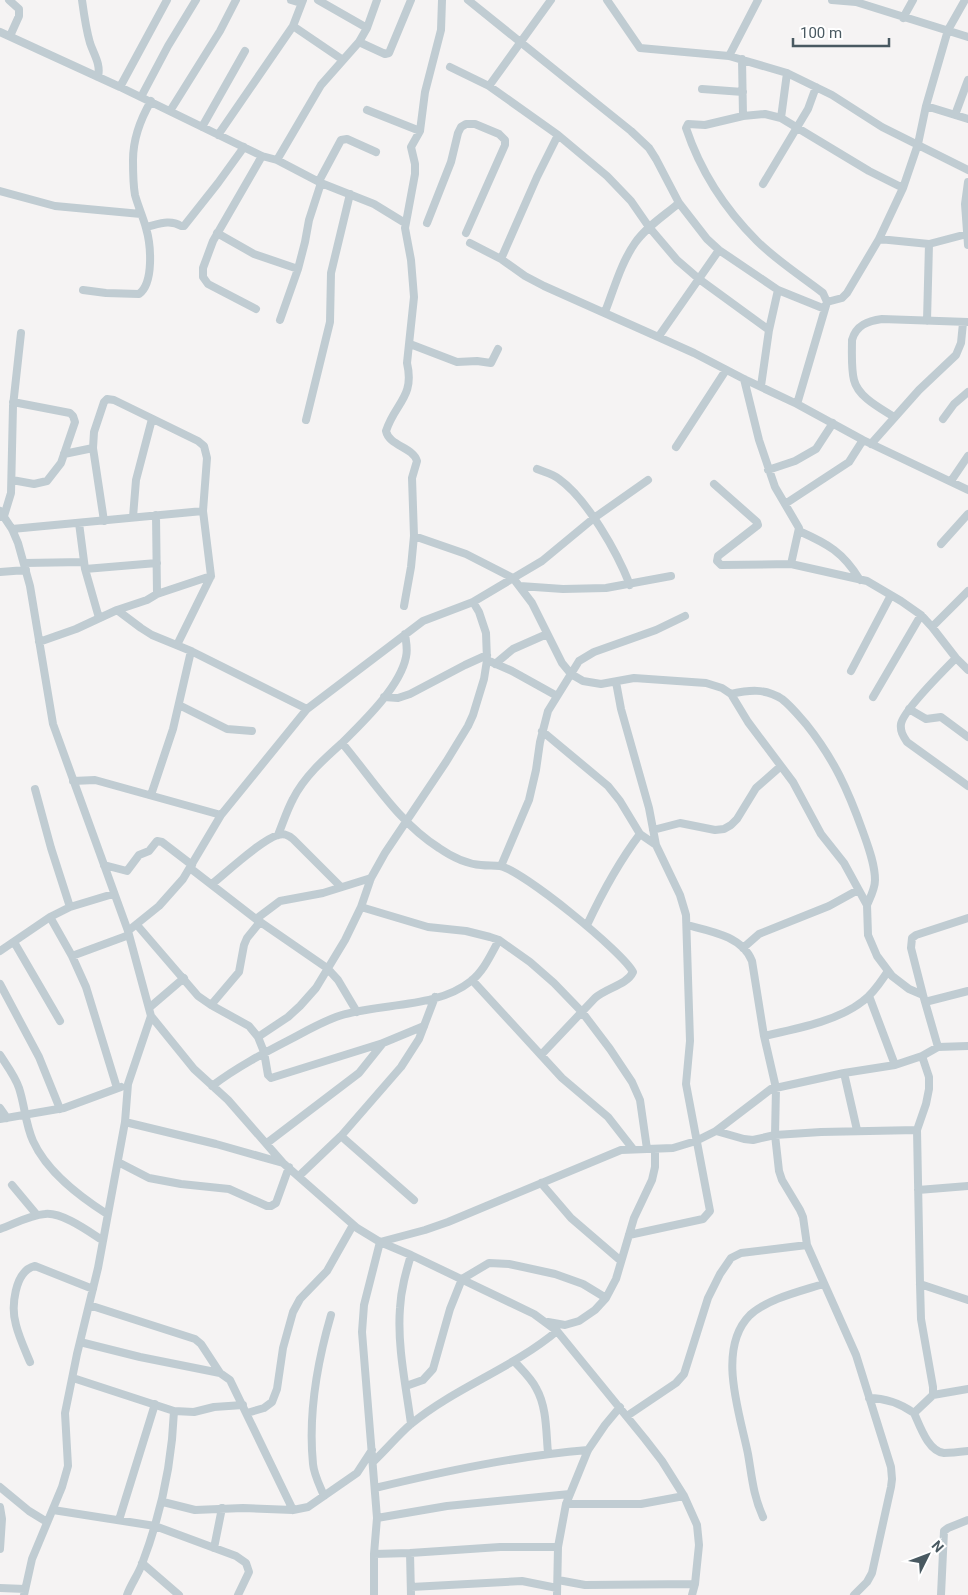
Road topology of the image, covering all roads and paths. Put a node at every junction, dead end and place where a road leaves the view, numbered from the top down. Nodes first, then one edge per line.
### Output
1 (8, 0) edge
2 (167, 0) edge
3 (196, 0) edge
4 (236, 0) edge
5 (291, 0) edge
6 (318, 0) edge
7 (377, 0) edge
8 (411, 0) edge
9 (442, 0) edge
10 (468, 0) edge
11 (551, 0) edge
12 (607, 0) edge
13 (758, 0) edge
14 (832, 0) edge
15 (882, 0) edge
16 (913, 0) edge
17 (965, 0) edge
18 (82, 2) edge
19 (302, 2) edge
20 (877, 9) junction
21 (903, 18) junction
22 (293, 26) junction
23 (367, 28) junction
24 (948, 30) junction
25 (0, 32) edge
26 (10, 36) junction
27 (968, 37) edge
28 (359, 42) junction
29 (520, 42) junction
30 (245, 51) dead end
31 (729, 56) junction
32 (343, 60) junction
33 (742, 60) junction
34 (450, 67) dead end
35 (787, 73) junction
36 (98, 77) junction
37 (968, 80) edge
38 (489, 86) junction
39 (120, 87) junction
40 (816, 87) junction
41 (702, 88) dead end
42 (743, 92) junction
43 (141, 97) junction
44 (150, 101) junction
45 (926, 106) junction
46 (367, 110) dead end
47 (170, 111) junction
48 (955, 115) junction
49 (743, 116) junction
50 (781, 118) junction
51 (968, 119) edge
52 (202, 127) junction
53 (798, 128) junction
54 (420, 131) junction
55 (218, 135) junction
56 (558, 135) junction
57 (918, 144) junction
58 (244, 146) junction
59 (376, 152) dead end
60 (262, 156) junction
61 (277, 160) junction
62 (968, 170) edge
63 (320, 182) junction
64 (968, 182) edge
65 (763, 184) dead end
66 (903, 188) junction
67 (0, 191) edge
68 (350, 194) junction
69 (679, 204) junction
70 (141, 214) junction
71 (405, 222) junction
72 (427, 223) dead end
73 (146, 227) junction
74 (650, 227) junction
75 (217, 233) junction
76 (466, 233) dead end
77 (967, 234) edge
78 (880, 239) junction
79 (470, 242) dead end
80 (929, 244) junction
81 (968, 245) edge
82 (720, 250) junction
83 (502, 259) junction
84 (298, 269) junction
85 (698, 279) junction
86 (83, 290) dead end
87 (778, 290) junction
88 (826, 306) junction
89 (256, 309) dead end
90 (605, 312) junction
91 (280, 320) dead end
92 (927, 321) junction
93 (966, 322) edge
94 (769, 330) junction
95 (21, 333) dead end
96 (659, 336) junction
97 (410, 344) junction
98 (498, 349) dead end
99 (726, 370) junction
100 (744, 379) junction
101 (761, 386) junction
102 (968, 392) edge
103 (13, 402) junction
104 (797, 404) junction
105 (894, 417) junction
106 (152, 419) junction
107 (943, 419) dead end
108 (306, 420) dead end
109 (833, 423) junction
110 (867, 442) junction
111 (676, 447) dead end
112 (93, 448) junction
113 (64, 454) junction
114 (968, 456) edge
115 (538, 469) dead end
116 (768, 470) junction
117 (12, 480) junction
118 (648, 480) dead end
119 (951, 481) junction
120 (714, 484) dead end
121 (968, 490) edge
122 (785, 504) junction
123 (203, 510) junction
124 (1, 514) edge
125 (968, 514) edge
126 (156, 515) junction
127 (133, 517) junction
128 (594, 518) junction
129 (104, 521) junction
130 (79, 522) junction
131 (12, 529) junction
132 (799, 531) junction
133 (414, 536) junction
134 (941, 544) dead end
135 (157, 563) junction
136 (791, 564) junction
137 (85, 565) junction
138 (25, 567) junction
139 (0, 572) edge
140 (211, 576) junction
141 (671, 576) dead end
142 (513, 578) junction
143 (860, 580) junction
144 (630, 585) junction
145 (520, 586) junction
146 (968, 591) edge
147 (157, 594) junction
148 (891, 595) junction
149 (473, 602) junction
150 (404, 606) dead end
151 (117, 610) junction
152 (685, 616) dead end
153 (921, 616) junction
154 (99, 618) junction
155 (932, 627) junction
156 (405, 634) junction
157 (547, 634) junction
158 (39, 642) junction
159 (178, 645) junction
160 (192, 651) junction
161 (956, 658) junction
162 (490, 660) junction
163 (968, 670) edge
164 (851, 671) dead end
165 (572, 674) junction
166 (616, 682) junction
167 (731, 694) junction
168 (557, 696) junction
169 (384, 697) junction
170 (873, 697) dead end
171 (179, 705) junction
172 (307, 709) junction
173 (910, 710) junction
174 (252, 731) dead end
175 (542, 731) junction
176 (968, 738) edge
177 (342, 743) junction
178 (781, 766) junction
179 (73, 781) junction
180 (968, 786) edge
181 (35, 789) dead end
182 (151, 795) junction
183 (222, 815) junction
184 (406, 822) junction
185 (654, 830) junction
186 (640, 834) junction
187 (278, 835) junction
188 (656, 845) junction
189 (104, 865) junction
190 (191, 866) junction
191 (501, 866) junction
192 (371, 878) junction
193 (212, 884) junction
194 (341, 887) junction
195 (858, 890) junction
196 (114, 894) junction
197 (867, 905) junction
198 (70, 907) junction
199 (361, 907) junction
200 (50, 917) junction
201 (968, 918) edge
202 (258, 920) junction
203 (137, 925) junction
204 (587, 925) junction
205 (687, 925) junction
206 (128, 933) junction
207 (499, 940) junction
208 (14, 942) junction
209 (743, 948) junction
210 (0, 951) edge
211 (72, 956) junction
212 (327, 968) junction
213 (888, 971) junction
214 (184, 978) junction
215 (472, 980) junction
216 (0, 984) edge
217 (968, 991) edge
218 (869, 996) junction
219 (435, 997) junction
220 (924, 998) junction
221 (211, 1005) junction
222 (149, 1008) junction
223 (357, 1012) junction
224 (582, 1012) junction
225 (151, 1016) junction
226 (60, 1021) dead end
227 (424, 1026) junction
228 (764, 1036) junction
229 (258, 1037) junction
230 (383, 1043) junction
231 (968, 1046) edge
232 (938, 1047) junction
233 (264, 1052) junction
234 (0, 1055) edge
235 (541, 1056) junction
236 (922, 1056) junction
237 (895, 1065) junction
238 (844, 1073) junction
239 (128, 1084) junction
240 (212, 1086) junction
241 (118, 1088) junction
242 (776, 1088) junction
243 (0, 1108) edge
244 (60, 1109) junction
245 (24, 1115) junction
246 (4, 1118) edge
247 (125, 1122) junction
248 (857, 1130) junction
249 (916, 1130) junction
250 (716, 1131) junction
251 (342, 1136) junction
252 (775, 1136) junction
253 (696, 1141) junction
254 (267, 1143) junction
255 (633, 1149) junction
256 (651, 1150) junction
257 (118, 1162) junction
258 (286, 1165) junction
259 (298, 1176) junction
260 (541, 1183) junction
261 (12, 1185) dead end
262 (968, 1186) edge
263 (918, 1190) junction
264 (414, 1200) dead end
265 (107, 1214) junction
266 (37, 1216) junction
267 (353, 1225) junction
268 (0, 1229) edge
269 (629, 1235) junction
270 (102, 1240) junction
271 (380, 1242) junction
272 (807, 1245) junction
273 (411, 1254) junction
274 (621, 1261) junction
275 (462, 1279) junction
276 (823, 1284) junction
277 (920, 1284) junction
278 (93, 1290) junction
279 (606, 1298) junction
280 (968, 1300) edge
281 (89, 1305) junction
282 (331, 1316) dead end
283 (546, 1322) junction
284 (558, 1331) junction
285 (80, 1342) junction
286 (514, 1361) junction
287 (30, 1362) dead end
288 (220, 1373) junction
289 (73, 1378) junction
290 (406, 1386) junction
291 (968, 1388) edge
292 (933, 1395) junction
293 (869, 1398) junction
294 (155, 1404) junction
295 (243, 1405) junction
296 (620, 1408) junction
297 (174, 1411) junction
298 (247, 1413) junction
299 (914, 1413) junction
300 (627, 1416) junction
301 (412, 1424) junction
302 (372, 1450) junction
303 (588, 1450) junction
304 (968, 1451) edge
305 (548, 1453) junction
306 (374, 1462) junction
307 (0, 1487) edge
308 (375, 1488) junction
309 (570, 1494) junction
310 (324, 1496) junction
311 (684, 1496) junction
312 (163, 1502) junction
313 (566, 1504) junction
314 (222, 1508) junction
315 (0, 1509) edge
316 (53, 1510) junction
317 (293, 1510) junction
318 (763, 1516) dead end
319 (377, 1518) junction
320 (967, 1519) edge
321 (120, 1520) junction
322 (47, 1522) junction
323 (155, 1526) junction
324 (558, 1547) junction
325 (214, 1548) junction
326 (0, 1549) edge
327 (410, 1553) junction
328 (374, 1554) junction
329 (142, 1563) junction
330 (695, 1584) junction
331 (558, 1587) edge
332 (0, 1588) edge
333 (411, 1591) edge
334 (25, 1592) edge
335 (127, 1595) edge
336 (179, 1595) edge
337 (238, 1595) edge
338 (374, 1595) edge
339 (692, 1595) edge
340 (854, 1595) edge
341 (941, 1595) edge

1 - 26 street
2 - 39 street
3 - 43 street
4 - 47 street
5 - 19 street
6 - 23 street
7 - 23 street
8 - 28 street
9 - 54 street
10 - 29 street
11 - 29 street
12 - 31 street
13 - 31 street
14 - 20 street
15 - 20 street
16 - 21 street
17 - 24 street
18 - 36 street
19 - 22 street
20 - 21 street
21 - 24 street
22 - 32 street
22 - 55 street
23 - 28 street
24 - 27 street
24 - 45 street
25 - 26 street
26 - 36 street
28 - 32 street
29 - 38 street
29 - 69 street
30 - 52 street
31 - 33 street
32 - 61 street
33 - 35 street
33 - 42 street
34 - 38 street
35 - 40 street
35 - 50 street
36 - 39 street
37 - 48 street
38 - 56 street
39 - 43 street
40 - 53 street
40 - 57 street
41 - 42 street
42 - 49 street
43 - 44 street
44 - 47 street
44 - 70 street
45 - 48 street
45 - 57 street
46 - 54 street
47 - 52 street
48 - 51 street
49 - 50 street
49 - 88 street
50 - 53 street
52 - 55 street
53 - 65 street
53 - 66 street
54 - 71 street
55 - 58 street
56 - 74 street
56 - 83 street
57 - 62 street
57 - 66 street
58 - 60 street
58 - 73 street
59 - 63 street
60 - 61 street
60 - 75 street
61 - 63 street
63 - 68 street
63 - 84 street
64 - 77 street
66 - 78 street
67 - 70 street
68 - 71 street
68 - 108 street
69 - 74 street
69 - 82 street
70 - 73 street
71 - 97 street
72 - 76 street
73 - 86 street
74 - 85 street
74 - 90 street
75 - 84 street
75 - 89 street
77 - 80 street
77 - 81 street
78 - 80 street
78 - 88 street
79 - 83 street
80 - 92 street
82 - 85 street
82 - 87 street
83 - 90 street
84 - 91 street
85 - 94 street
85 - 96 street
87 - 88 street
87 - 94 street
88 - 104 street
90 - 96 street
92 - 93 street
92 - 105 street
93 - 105 street
94 - 101 street
95 - 103 street
96 - 99 street
97 - 98 street
97 - 133 street
99 - 100 street
99 - 111 street
100 - 101 street
100 - 116 street
101 - 104 street
102 - 107 street
103 - 113 street
103 - 117 street
104 - 109 street
105 - 110 street
106 - 112 street
106 - 123 street
106 - 127 street
109 - 110 street
109 - 116 street
110 - 119 street
110 - 122 street
112 - 113 street
112 - 129 street
113 - 117 street
114 - 119 street
115 - 128 street
116 - 122 street
117 - 124 street
118 - 128 street
119 - 121 street
120 - 136 street
122 - 132 street
123 - 126 street
123 - 140 street
124 - 131 street
125 - 134 street
126 - 127 street
126 - 135 street
127 - 129 street
128 - 142 street
128 - 144 street
129 - 130 street
130 - 131 street
130 - 137 street
131 - 138 street
132 - 136 street
132 - 143 street
133 - 142 street
133 - 150 street
135 - 137 street
135 - 147 street
136 - 143 street
137 - 138 street
137 - 154 street
138 - 139 street
138 - 158 street
140 - 147 street
140 - 159 street
141 - 144 street
142 - 145 street
142 - 149 street
143 - 148 street
144 - 145 street
145 - 157 street
146 - 155 street
147 - 151 street
148 - 153 street
148 - 164 street
149 - 156 street
149 - 162 street
151 - 154 street
151 - 159 street
152 - 165 street
153 - 155 street
153 - 170 street
154 - 158 street
155 - 161 street
156 - 169 street
156 - 172 street
157 - 162 street
157 - 165 street
158 - 179 street
159 - 160 street
160 - 171 street
160 - 172 street
161 - 163 street
161 - 173 street
162 - 168 street
162 - 169 street
162 - 184 street
165 - 166 street
165 - 168 street
166 - 167 street
166 - 185 street
167 - 178 street
167 - 197 street
168 - 175 street
169 - 177 street
171 - 174 street
171 - 182 street
172 - 183 street
173 - 176 street
173 - 180 street
175 - 186 street
175 - 191 street
177 - 184 street
177 - 187 street
178 - 185 street
178 - 195 street
179 - 182 street
179 - 189 street
181 - 198 street
182 - 183 street
183 - 190 street
184 - 191 street
184 - 192 street
185 - 188 street
186 - 188 street
186 - 204 street
187 - 193 street
187 - 194 street
188 - 205 street
189 - 190 street
189 - 196 street
190 - 193 street
190 - 203 street
191 - 204 street
192 - 194 street
192 - 199 street
193 - 202 street
194 - 202 street
195 - 197 street
195 - 209 street
196 - 198 street
196 - 206 street
197 - 213 street
198 - 200 street
199 - 207 street
199 - 212 street
200 - 208 street
200 - 211 street
201 - 220 street
202 - 212 street
202 - 221 street
203 - 206 street
203 - 214 street
204 - 224 street
205 - 209 street
205 - 253 street
206 - 211 street
206 - 222 street
207 - 215 street
207 - 224 street
208 - 210 street
208 - 226 street
209 - 228 street
211 - 241 street
212 - 223 street
212 - 229 street
213 - 218 street
213 - 220 street
214 - 221 street
214 - 222 street
215 - 219 street
215 - 235 street
216 - 244 street
217 - 220 street
218 - 228 street
218 - 237 street
219 - 223 street
219 - 227 street
220 - 232 street
221 - 229 street
222 - 225 street
223 - 233 street
224 - 235 street
224 - 256 street
225 - 239 street
225 - 240 street
227 - 230 street
227 - 251 street
228 - 242 street
229 - 233 street
230 - 233 street
230 - 254 street
231 - 232 street
232 - 236 street
233 - 240 street
234 - 245 street
235 - 255 street
236 - 237 street
236 - 249 street
237 - 238 street
238 - 242 street
238 - 248 street
239 - 241 street
239 - 247 street
240 - 254 street
241 - 244 street
242 - 250 street
242 - 252 street
243 - 246 street
244 - 245 street
245 - 246 street
245 - 265 street
247 - 257 street
247 - 258 street
248 - 249 street
248 - 252 street
249 - 263 street
250 - 252 street
250 - 253 street
251 - 259 street
251 - 264 street
252 - 272 street
253 - 256 street
253 - 269 street
254 - 258 street
255 - 256 street
255 - 260 street
256 - 269 street
257 - 258 street
257 - 265 street
258 - 259 street
259 - 267 street
260 - 271 street
260 - 274 street
261 - 266 street
262 - 263 street
263 - 277 street
265 - 270 street
266 - 268 street
266 - 270 street
267 - 271 street
267 - 298 street
269 - 274 street
270 - 278 street
271 - 273 street
271 - 302 street
272 - 276 street
272 - 300 street
273 - 275 street
273 - 290 street
274 - 279 street
275 - 279 street
275 - 283 street
275 - 290 street
276 - 293 street
276 - 318 street
277 - 280 street
277 - 292 street
278 - 281 street
278 - 287 street
279 - 283 street
281 - 285 street
281 - 288 street
282 - 310 street
283 - 284 street
284 - 286 street
284 - 296 street
285 - 288 street
285 - 289 street
286 - 301 street
286 - 305 street
288 - 295 street
289 - 294 street
289 - 316 street
290 - 301 street
291 - 292 street
292 - 299 street
293 - 299 street
293 - 340 street
294 - 297 street
294 - 321 street
295 - 297 street
295 - 298 street
296 - 300 street
296 - 303 street
297 - 312 street
298 - 317 street
299 - 304 street
300 - 311 street
301 - 306 street
302 - 306 street
302 - 310 street
303 - 305 street
303 - 309 street
305 - 308 street
306 - 308 street
307 - 322 street
308 - 319 street
309 - 313 street
309 - 319 street
310 - 317 street
311 - 313 street
311 - 330 street
312 - 314 street
312 - 323 street
313 - 324 street
314 - 317 street
314 - 325 street
315 - 326 street
316 - 321 street
316 - 322 street
319 - 328 street
320 - 341 street
321 - 323 street
322 - 334 street
323 - 325 street
323 - 329 street
324 - 327 street
324 - 331 street
325 - 337 street
327 - 328 street
327 - 333 street
328 - 338 street
329 - 335 street
329 - 336 street
330 - 331 street
330 - 339 street
331 - 333 street
332 - 334 street

